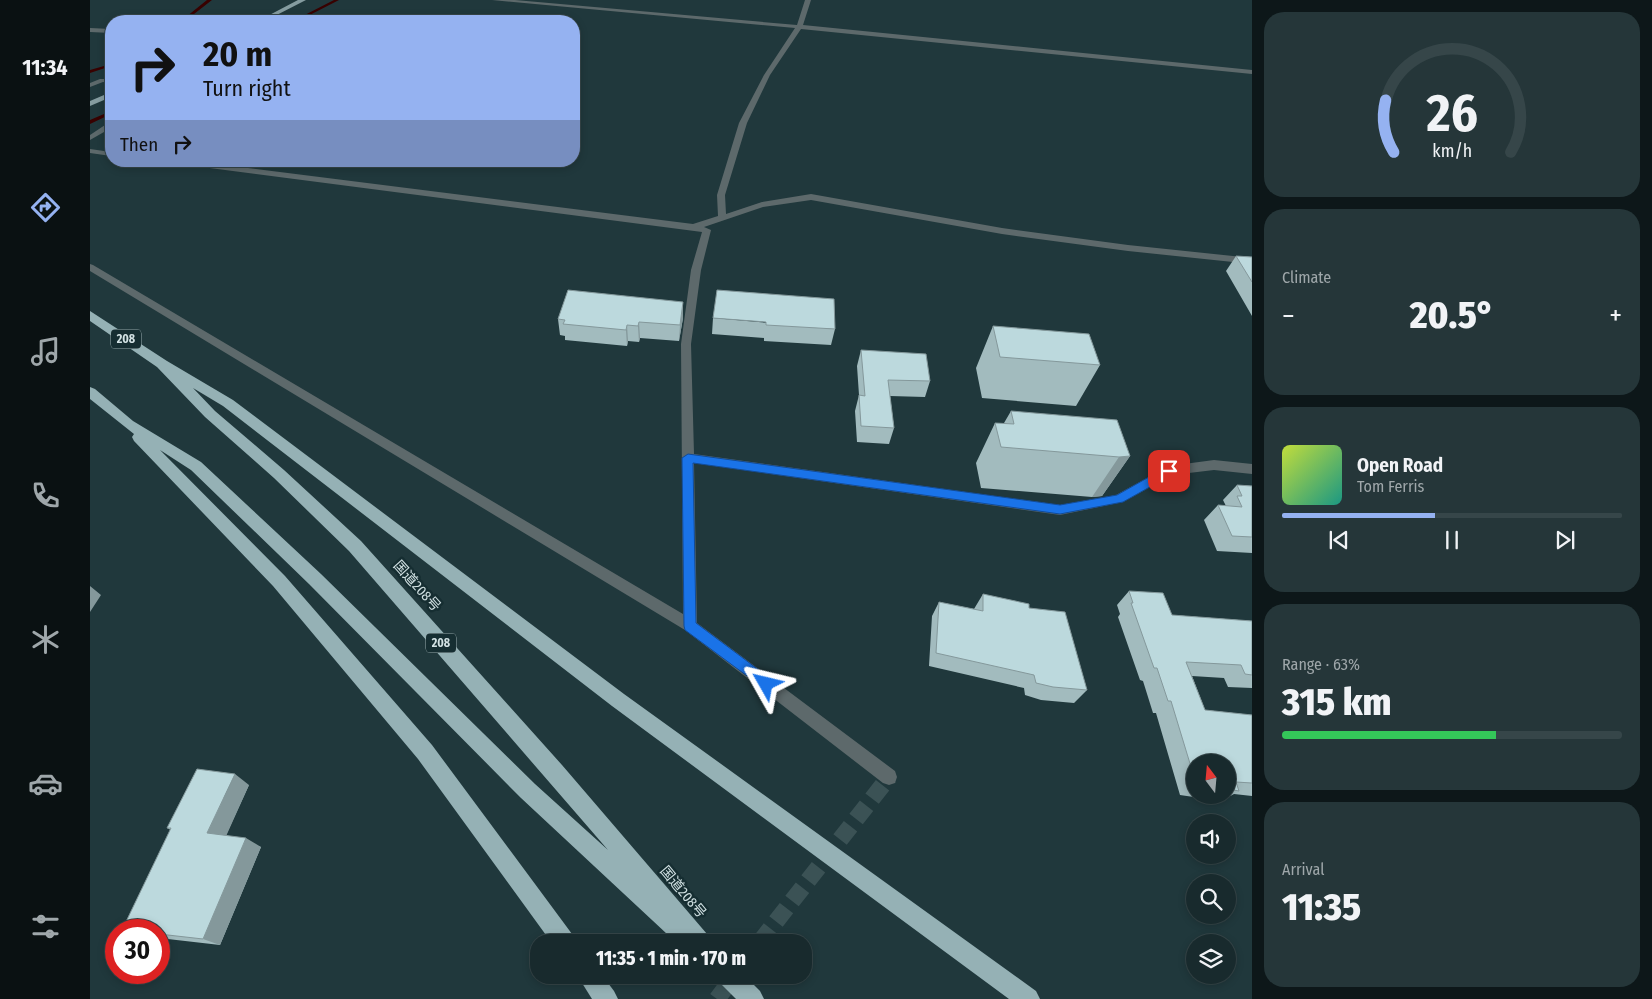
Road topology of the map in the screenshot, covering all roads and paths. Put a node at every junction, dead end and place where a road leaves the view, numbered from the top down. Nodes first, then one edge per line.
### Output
1 (303, 0) edge
2 (495, 0) edge
3 (808, 0) edge
4 (273, 15) edge
5 (799, 27) junction
6 (90, 30) edge
7 (105, 31) edge
8 (1252, 72) edge
9 (105, 80) edge
10 (90, 85) edge
11 (105, 97) edge
12 (90, 104) edge
13 (105, 129) edge
14 (90, 138) edge
15 (90, 151) edge
16 (105, 153) edge
17 (219, 167) edge
18 (722, 216) junction
19 (694, 227) junction
20 (1252, 262) edge
21 (90, 267) edge
22 (90, 314) edge
23 (162, 364) junction
24 (90, 392) edge
25 (128, 424) junction
26 (688, 458) junction
27 (1252, 469) edge
28 (690, 626) junction
29 (888, 777) dead end
30 (558, 934) edge
31 (684, 934) edge
32 (692, 934) edge
33 (595, 984) edge
34 (737, 984) edge
35 (606, 999) edge
36 (752, 999) edge
37 (1028, 999) edge

1 - 4 main road
2 - 5 street
3 - 5 street
5 - 8 street
5 - 18 street
6 - 7 street
9 - 10 street
11 - 12 main road
13 - 14 street
15 - 16 street
17 - 19 street
18 - 19 street
18 - 20 street
19 - 26 street
21 - 28 street
22 - 23 highway, 国道208号 / 208
23 - 32 highway, 国道208号 / 208
23 - 37 highway
24 - 25 highway, 国道208号
25 - 30 highway
25 - 31 highway, 国道208号
26 - 27 street
26 - 28 street
28 - 29 street
33 - 35 highway
34 - 36 highway

